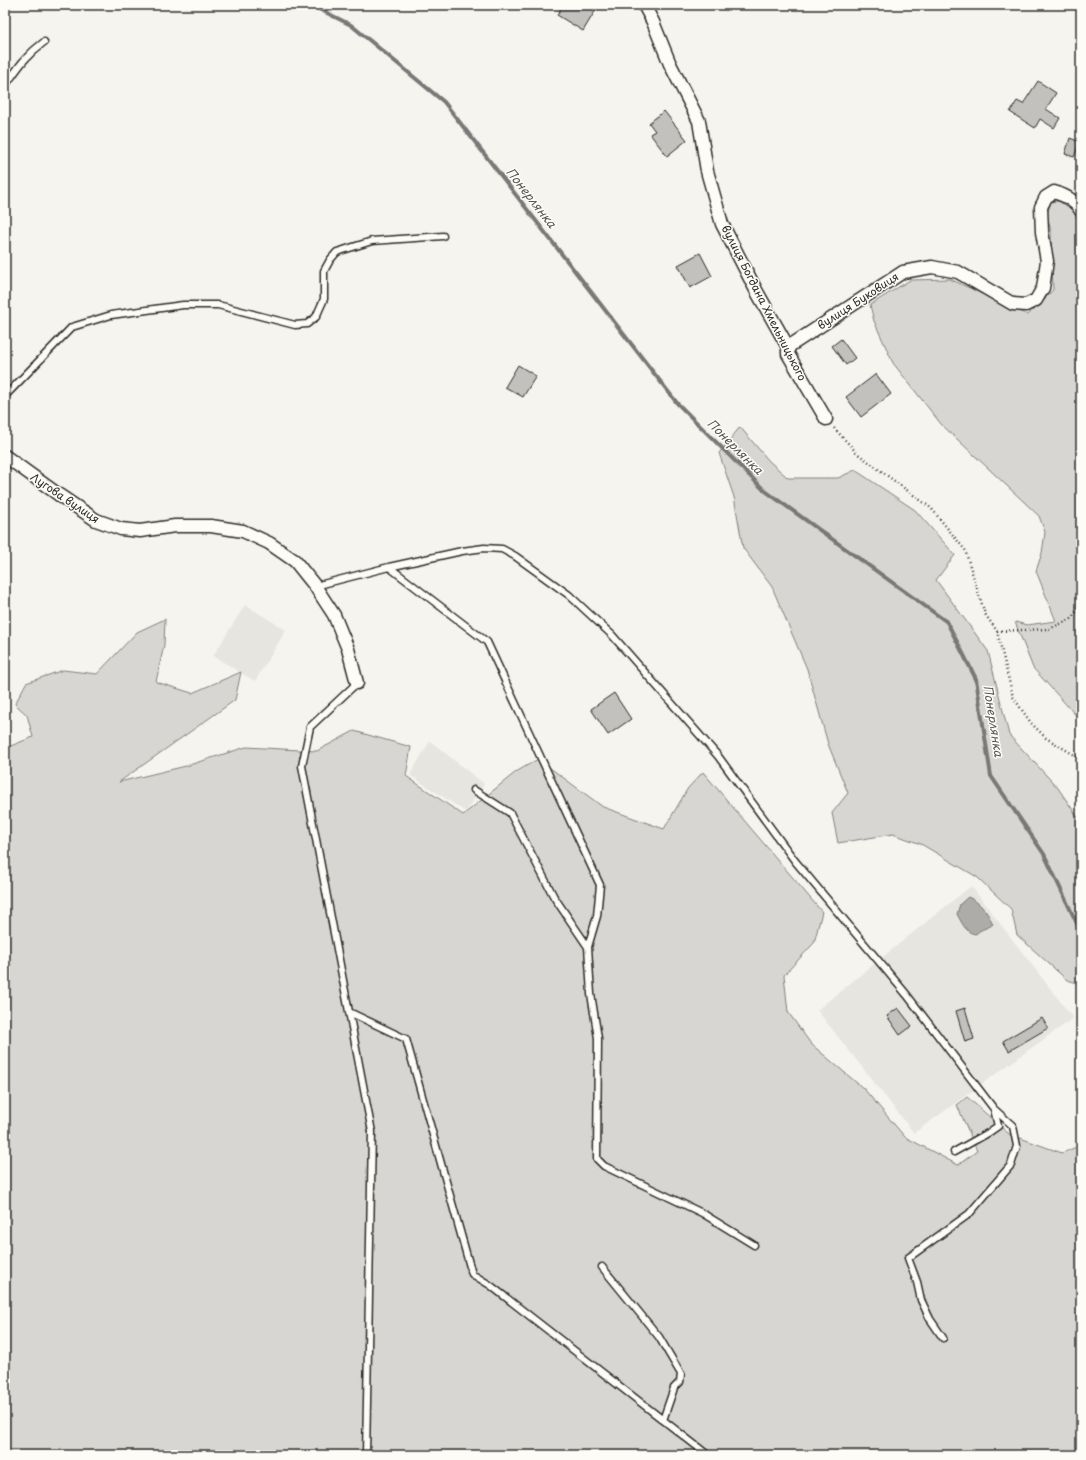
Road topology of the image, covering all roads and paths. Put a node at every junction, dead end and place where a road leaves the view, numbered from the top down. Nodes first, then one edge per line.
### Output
1 (644, 5) edge
2 (44, 42) dead end
3 (5, 86) edge
4 (1081, 211) edge
5 (443, 236) dead end
6 (788, 347) junction
7 (5, 396) edge
8 (826, 419) joint
9 (5, 456) edge
10 (389, 567) junction
11 (315, 586) junction
12 (1081, 605) edge
13 (997, 632) junction
14 (357, 683) joint
15 (1081, 759) edge
16 (474, 790) dead end
17 (588, 947) junction
18 (349, 1012) junction
19 (994, 1109) junction
20 (954, 1152) dead end
21 (754, 1245) dead end
22 (602, 1267) dead end
23 (943, 1338) dead end
24 (662, 1420) junction
25 (366, 1455) edge
26 (708, 1455) edge

1 - 6 street, вулиця Богдана Хмельницького
2 - 3 lane
4 - 6 street, вулиця Буковиця
5 - 7 lane
6 - 8 street, вулиця Богдана Хмельницького
8 - 13 path
9 - 11 street, Лугова вулиця
10 - 11 lane
10 - 17 lane
10 - 19 lane
11 - 14 street, Лугова вулиця
12 - 13 path
13 - 15 path
14 - 18 lane
16 - 17 lane
17 - 21 lane
18 - 24 lane
18 - 25 lane
19 - 20 lane
19 - 23 lane
22 - 24 lane
24 - 26 lane

